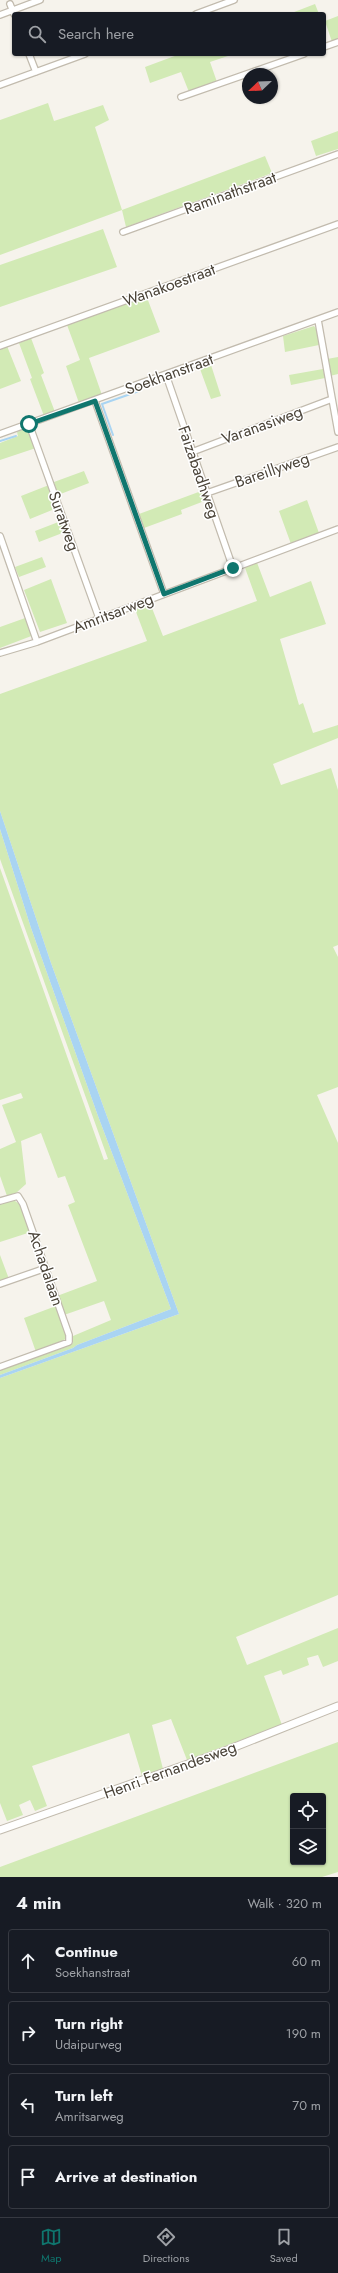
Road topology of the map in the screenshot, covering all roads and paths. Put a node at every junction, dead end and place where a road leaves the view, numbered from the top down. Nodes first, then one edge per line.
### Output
1 (40, 0) edge
2 (234, 0) edge
3 (10, 4) dead end
4 (12, 12) edge
5 (13, 12) edge
6 (201, 12) edge
7 (0, 15) edge
8 (338, 42) edge
9 (326, 46) edge
10 (30, 56) edge
11 (80, 56) edge
12 (298, 56) edge
13 (36, 72) junction
14 (0, 85) edge
15 (182, 97) dead end
16 (338, 154) edge
17 (338, 224) edge
18 (122, 232) dead end
19 (338, 312) edge
20 (318, 320) junction
21 (0, 346) edge
22 (166, 375) junction
23 (332, 399) junction
24 (95, 401) junction
25 (29, 424) junction
26 (338, 432) edge
27 (0, 434) edge
28 (338, 447) edge
29 (192, 452) junction
30 (207, 493) junction
31 (338, 529) edge
32 (0, 536) edge
33 (233, 568) junction
34 (164, 594) junction
35 (99, 618) junction
36 (37, 642) junction
37 (0, 653) edge
38 (0, 1201) edge
39 (46, 1268) junction
40 (0, 1284) edge
41 (0, 1367) edge
42 (338, 1706) edge
43 (0, 1830) edge

1 - 5 street
2 - 6 street
3 - 5 street
4 - 7 street
8 - 9 street
10 - 13 street
11 - 13 street
12 - 15 street
13 - 14 street
16 - 18 street, Raminathstraat
17 - 21 street, Wanakoestraat
19 - 20 street, Soekhanstraat
20 - 22 street, Soekhanstraat
20 - 23 street
22 - 24 street, Soekhanstraat
22 - 29 street, Faizabadhweg
23 - 26 street
23 - 29 street, Varanasiweg
24 - 25 street, Soekhanstraat
24 - 34 street
25 - 27 street, Soekhanstraat
25 - 35 street, Suratweg
28 - 30 street, Bareillyweg
29 - 30 street, Faizabadhweg
30 - 33 street, Faizabadhweg
31 - 33 street, Amritsarweg
32 - 36 street
33 - 34 street, Amritsarweg
34 - 35 street, Amritsarweg
35 - 36 street, Amritsarweg
36 - 37 street, Amritsarweg
38 - 39 street, Achadalaan
39 - 40 street
39 - 41 street, Achadalaan
42 - 43 street, Henri Fernandesweg

